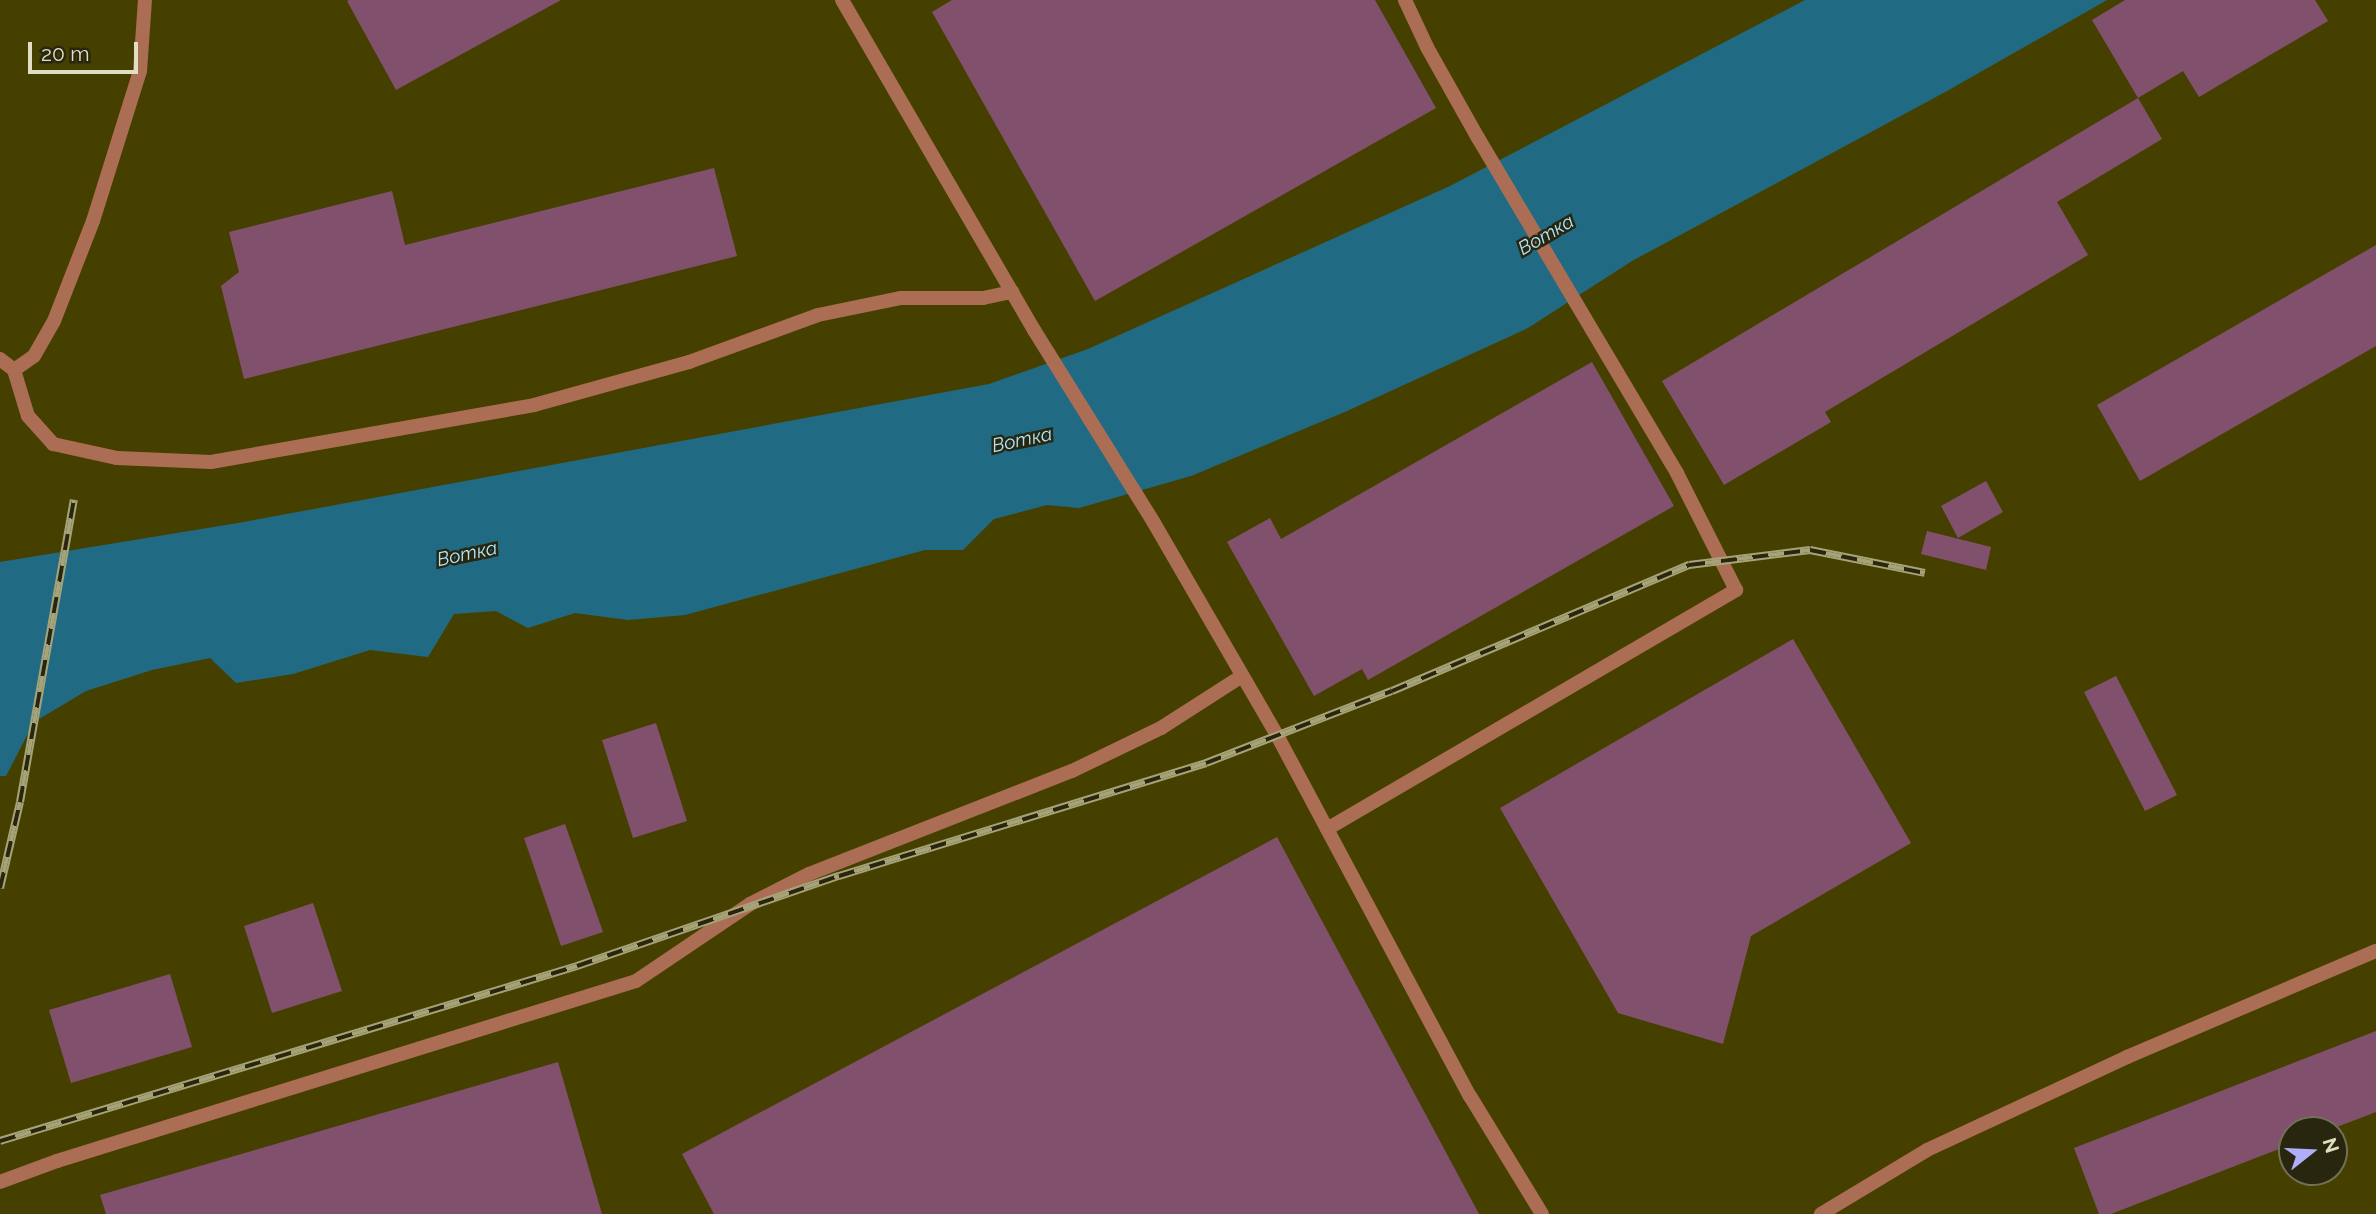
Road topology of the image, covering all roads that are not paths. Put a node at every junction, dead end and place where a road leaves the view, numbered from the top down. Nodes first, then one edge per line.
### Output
1 (145, 0) edge
2 (842, 0) edge
3 (1405, 0) edge
4 (1012, 292) junction
5 (0, 359) edge
6 (14, 370) junction
7 (1242, 677) junction
8 (1327, 829) junction
9 (2376, 950) edge
10 (0, 1182) edge
11 (1542, 1214) edge
12 (1821, 1214) edge

1 - 6 lane
2 - 4 lane
3 - 8 lane
4 - 6 lane
4 - 7 lane
5 - 6 lane
7 - 8 lane
7 - 10 lane
8 - 11 lane
9 - 12 lane

